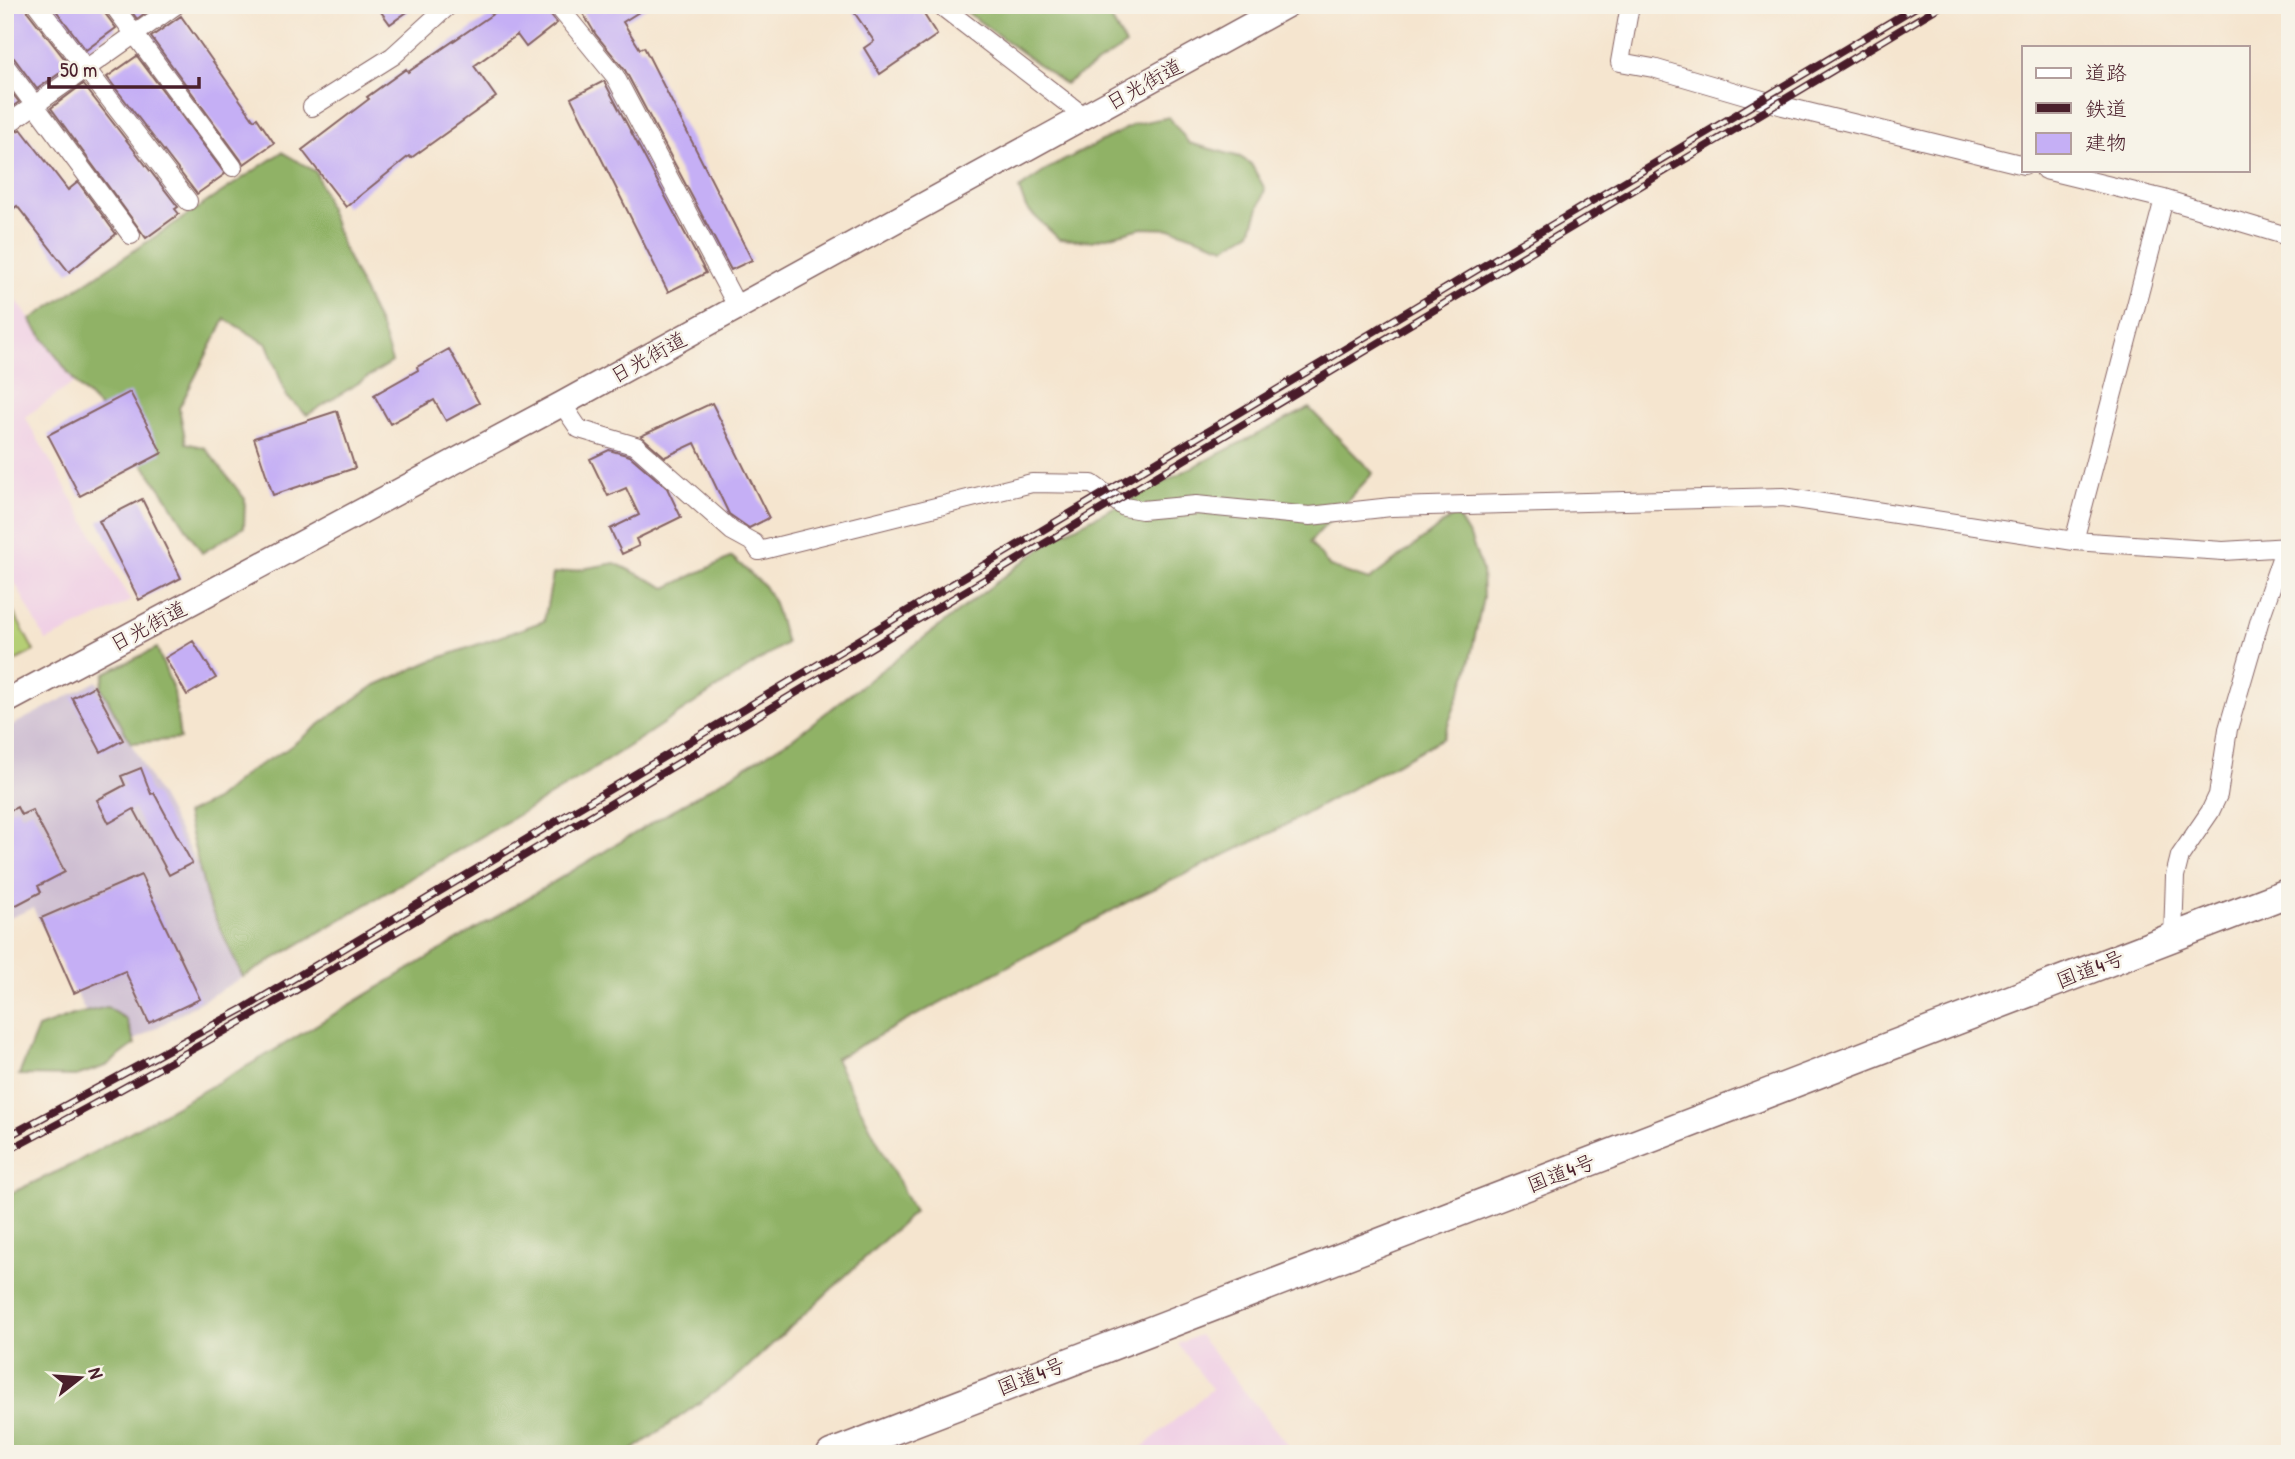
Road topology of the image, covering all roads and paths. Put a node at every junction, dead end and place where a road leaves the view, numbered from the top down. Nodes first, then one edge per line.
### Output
1 (37, 5) edge
2 (113, 5) edge
3 (176, 5) edge
4 (449, 5) edge
5 (557, 5) edge
6 (940, 5) edge
7 (1287, 5) edge
8 (1630, 5) edge
9 (134, 34) junction
10 (5, 65) edge
11 (86, 69) junction
12 (34, 105) junction
13 (313, 107) dead end
14 (1085, 117) junction
15 (5, 125) edge
16 (2022, 165) edge
17 (233, 167) dead end
18 (2053, 172) edge
19 (2164, 199) junction
20 (188, 201) dead end
21 (131, 235) dead end
22 (2290, 237) edge
23 (738, 308) junction
24 (562, 404) junction
25 (2074, 541) junction
26 (2287, 547) edge
27 (5, 702) edge
28 (2290, 892) edge
29 (2173, 937) junction
30 (831, 1454) edge

1 - 11 street
2 - 9 street
3 - 9 street
4 - 13 street
5 - 23 street
6 - 14 street
7 - 14 main road, 日光街道
8 - 16 street
9 - 11 street
9 - 17 street
10 - 12 street
11 - 12 street
11 - 20 street
12 - 15 street
12 - 21 street
14 - 23 main road, 日光街道
18 - 19 street
19 - 22 street
19 - 25 street
23 - 24 main road, 日光街道
24 - 25 street
24 - 27 main road, 日光街道
25 - 26 street
26 - 29 street
28 - 29 highway, 国道4号
29 - 30 highway, 国道4号

